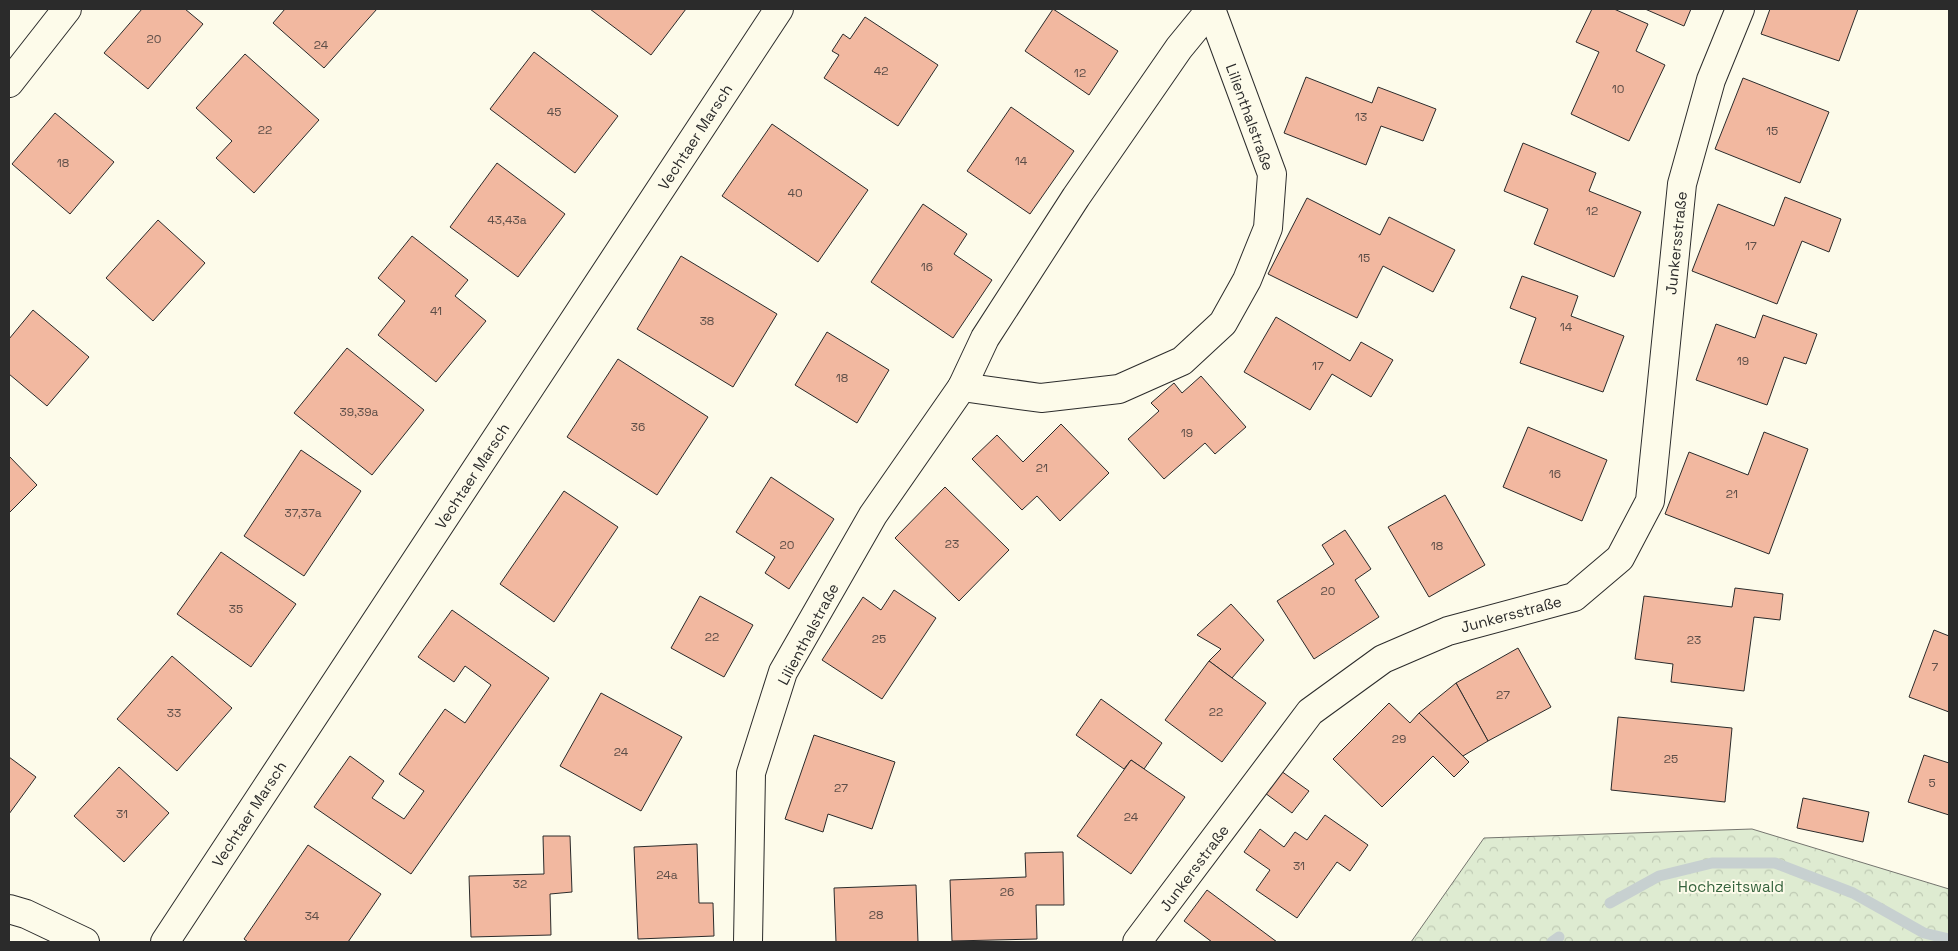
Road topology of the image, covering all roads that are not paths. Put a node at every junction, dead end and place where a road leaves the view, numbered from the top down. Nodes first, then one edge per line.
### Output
1 (67, 9) edge
2 (779, 9) edge
3 (1211, 9) edge
4 (1740, 9) edge
5 (9, 83) edge
6 (962, 388) junction
7 (9, 909) edge
8 (85, 942) edge
9 (165, 942) edge
10 (748, 942) edge
11 (1137, 942) edge

1 - 5 street
2 - 9 street, Vechtaer Marsch
3 - 6 street, Lilienthalstraße
3 - 6 street, Lilienthalstraße
4 - 11 street, Junkersstraße
6 - 10 street, Lilienthalstraße
7 - 8 street

